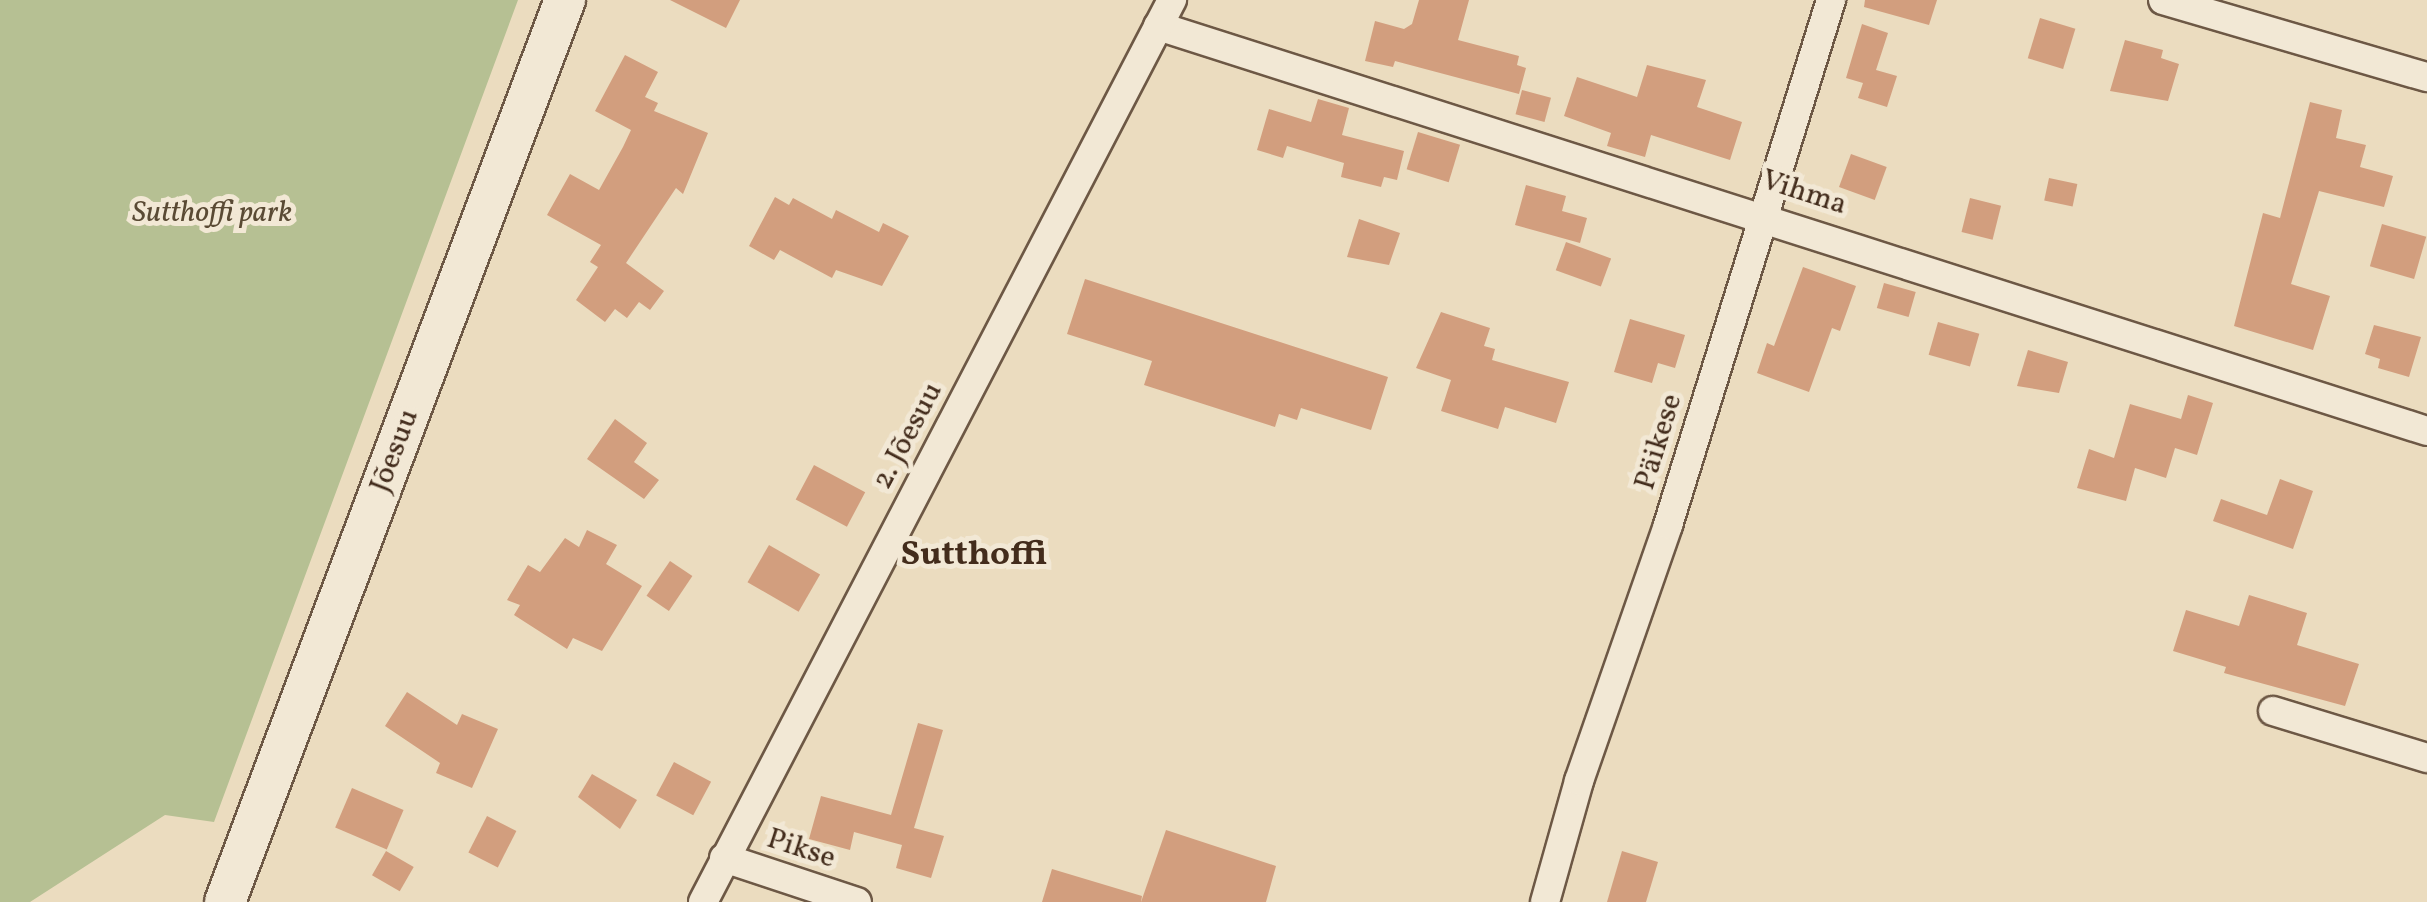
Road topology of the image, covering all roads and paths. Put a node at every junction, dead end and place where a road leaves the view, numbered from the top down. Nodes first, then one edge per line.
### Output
1 (565, 0) edge
2 (1172, 0) edge
3 (1831, 0) edge
4 (2163, 0) edge
5 (1158, 26) junction
6 (2427, 77) edge
7 (1764, 214) junction
8 (2427, 430) edge
9 (2273, 712) dead end
10 (2427, 758) edge
11 (724, 858) junction
12 (226, 902) edge
13 (703, 902) edge
14 (856, 902) edge
15 (1546, 902) edge

1 - 12 street, Jõesuu
2 - 5 street, 2. Jõesuu
3 - 7 street, Päikese
4 - 6 street
5 - 7 street, Vihma
5 - 11 street, 2. Jõesuu
7 - 8 street, Vihma
7 - 15 street, Päikese
9 - 10 street
11 - 13 street, 2. Jõesuu
11 - 14 street, Pikse

